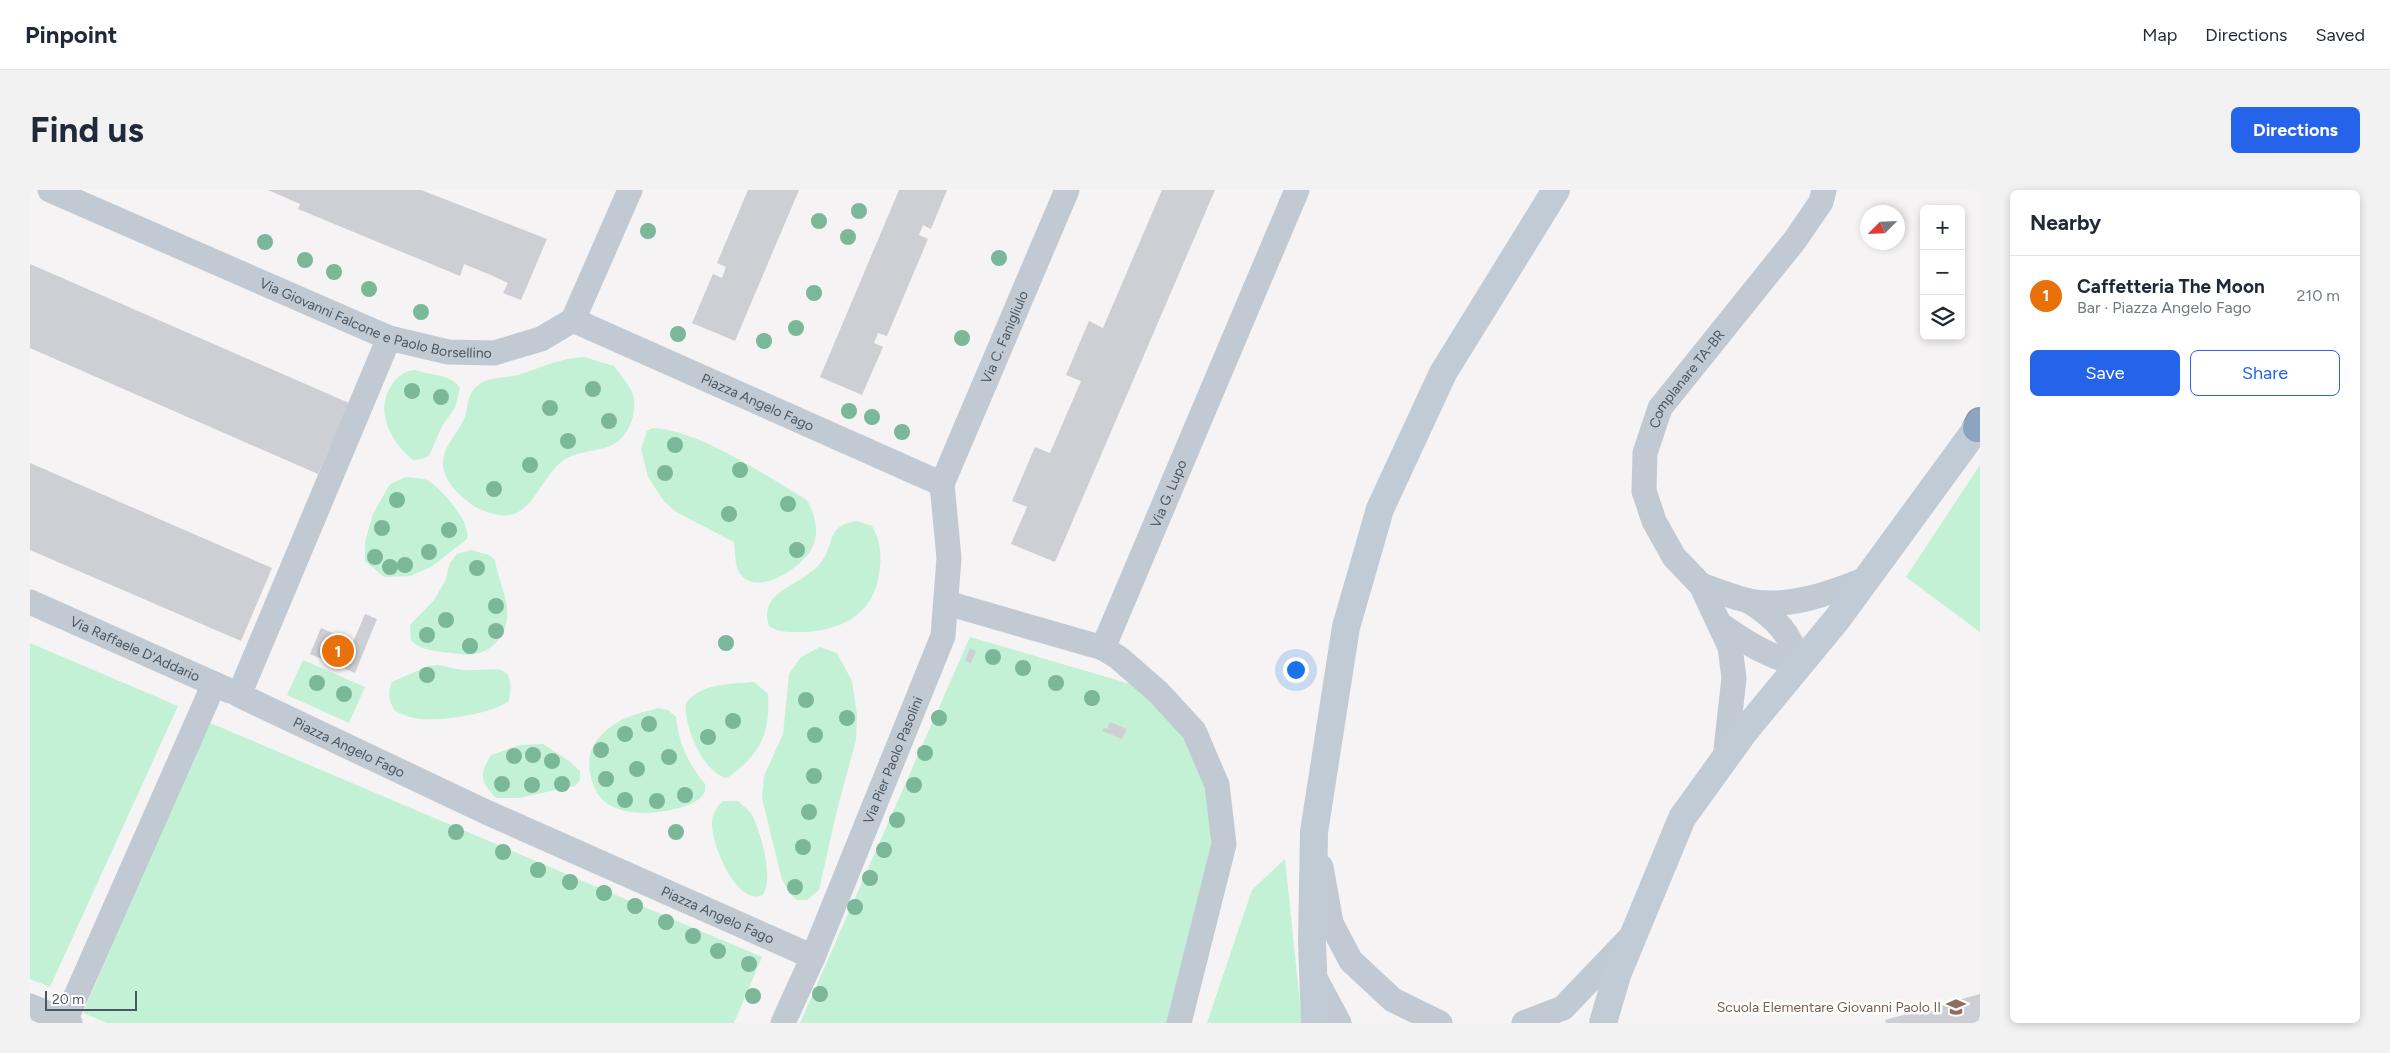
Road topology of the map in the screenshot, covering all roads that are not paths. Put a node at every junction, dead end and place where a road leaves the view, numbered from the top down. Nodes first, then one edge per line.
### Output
1 (50, 190) edge
2 (630, 190) edge
3 (1067, 190) edge
4 (1297, 190) edge
5 (1556, 190) edge
6 (1824, 190) edge
7 (573, 320) junction
8 (389, 338) junction
9 (1979, 424) edge
10 (942, 484) junction
11 (1866, 579) junction
12 (1701, 585) junction
13 (1749, 601) junction
14 (30, 602) edge
15 (947, 603) junction
16 (1721, 625) junction
17 (1103, 648) junction
18 (1800, 665) junction
19 (214, 684) junction
20 (240, 696) junction
21 (1725, 758) junction
22 (1314, 832) junction
23 (1634, 935) junction
24 (813, 957) junction
25 (1314, 976) junction
26 (30, 1006) edge
27 (66, 1022) edge
28 (783, 1023) edge
29 (1179, 1023) edge
30 (1315, 1023) edge
31 (1339, 1023) edge
32 (1440, 1023) edge
33 (1524, 1023) edge
34 (1602, 1023) edge

1 - 8 street, Via Giovanni Falcone e Paolo Borsellino
2 - 7 street
3 - 10 street, Via C. Fanigliulo
4 - 17 street, Via G. Lupo
5 - 22 street
6 - 12 street, Complanare TA-BR
7 - 8 street, Via Giovanni Falcone e Paolo Borsellino
7 - 10 street, Piazza Angelo Fago
8 - 20 street
9 - 11 street
10 - 15 street, Via Pier Paolo Pasolini
11 - 13 street
11 - 18 street
12 - 13 street
12 - 16 street
13 - 18 street
14 - 19 street, Via Raffaele D'Addario
15 - 17 street
15 - 24 street, Via Pier Paolo Pasolini
16 - 18 street
16 - 21 street
17 - 29 street
18 - 21 street
19 - 20 street, Via Raffaele D'Addario
19 - 27 street
20 - 24 street, Piazza Angelo Fago
21 - 23 street
22 - 25 street
22 - 32 street
23 - 33 street
23 - 34 street
24 - 28 street, Via Pier Paolo Pasolini
25 - 30 street
25 - 31 street
26 - 27 street

